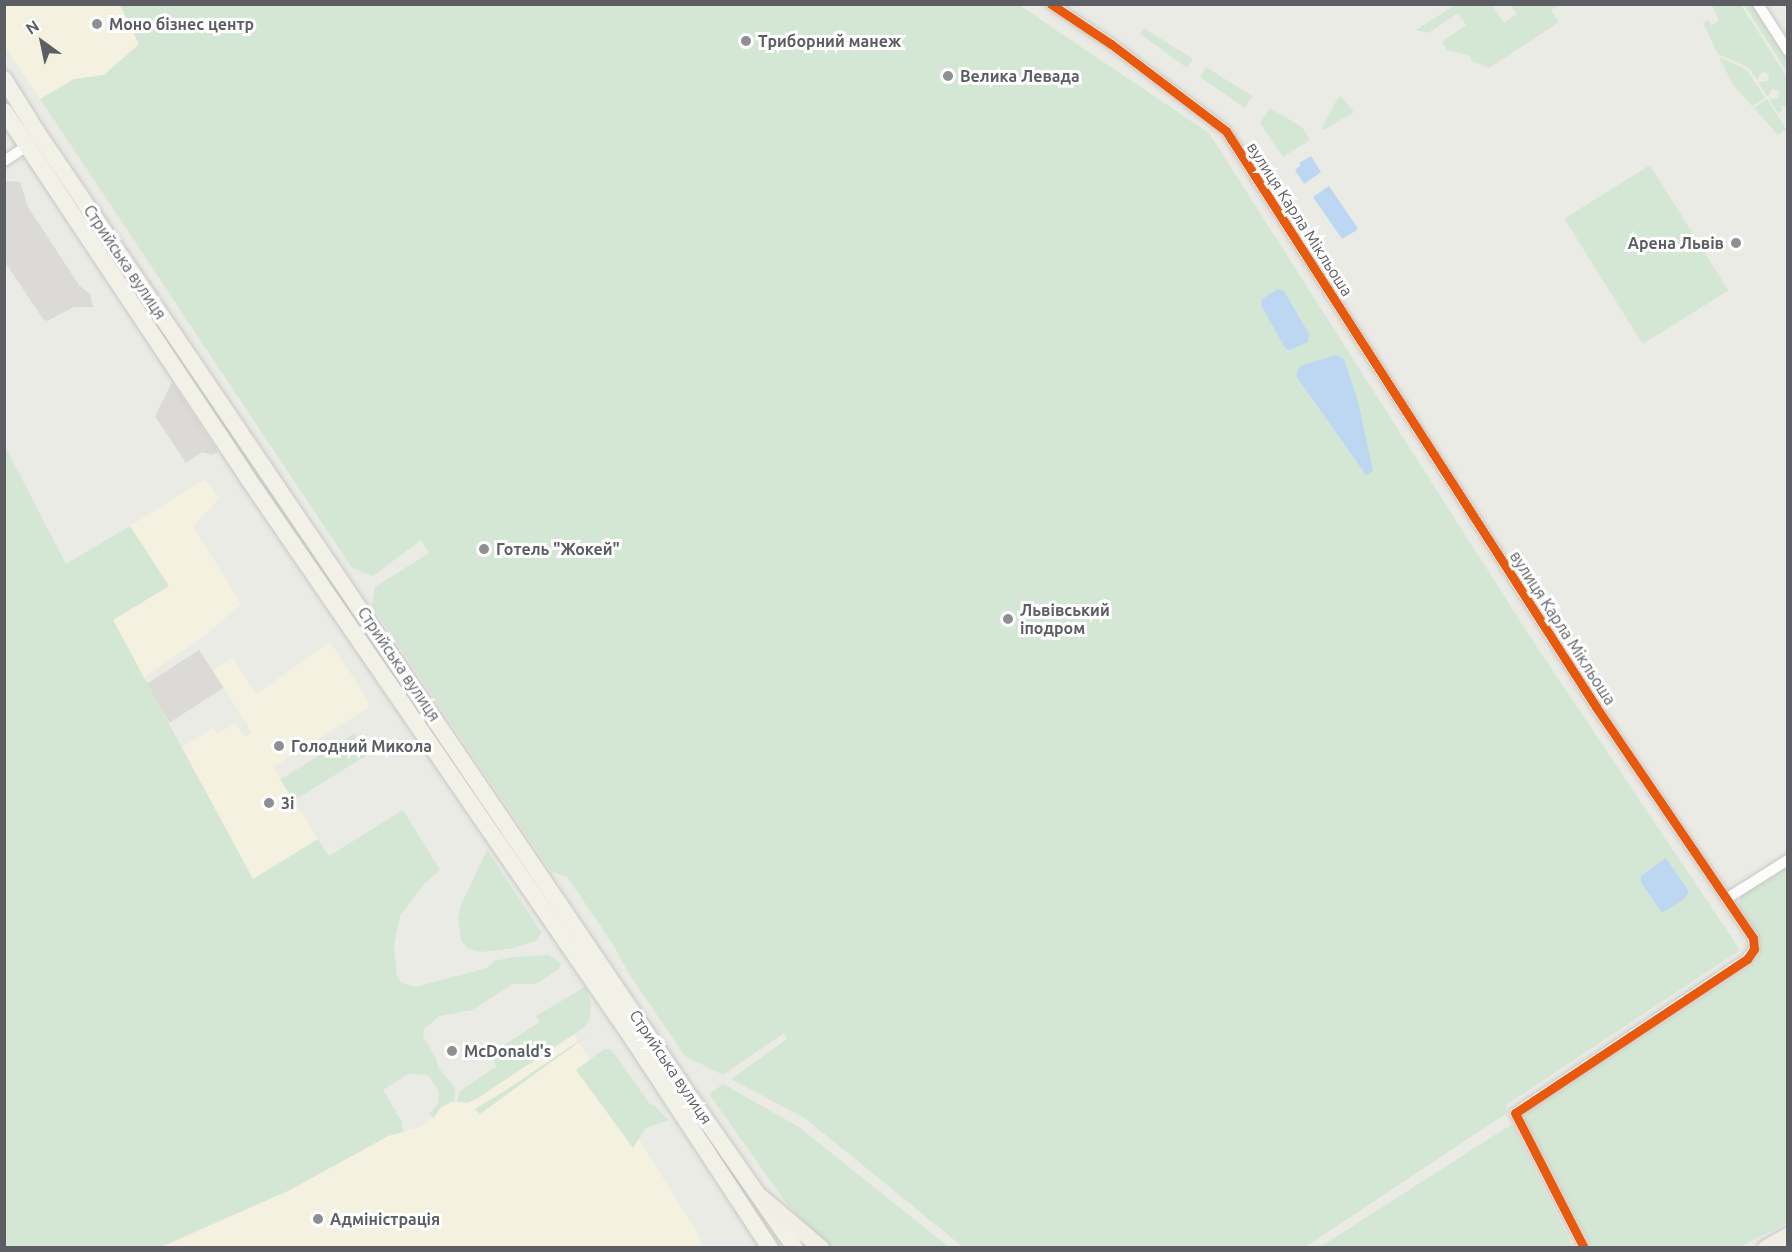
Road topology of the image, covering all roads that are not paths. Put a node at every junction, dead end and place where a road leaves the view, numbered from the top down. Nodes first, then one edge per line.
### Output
1 (1051, 4) edge
2 (1758, 4) edge
3 (1788, 51) edge
4 (4, 78) edge
5 (4, 111) edge
6 (27, 146) junction
7 (4, 161) edge
8 (1788, 860) edge
9 (1726, 899) junction
10 (623, 1011) junction
11 (761, 1197) junction
12 (1788, 1236) edge
13 (770, 1248) edge
14 (795, 1248) edge
15 (821, 1248) edge
16 (1584, 1248) edge
17 (1766, 1248) edge

1 - 9 street, вулиця Карла Мікльоша
2 - 3 street
4 - 10 main road, Стрийська вулиця
5 - 6 main road, Стрийська вулиця
6 - 7 street
6 - 10 main road, Стрийська вулиця
8 - 9 street
9 - 16 street, вулиця Карла Мікльоша
10 - 11 main road, Стрийська вулиця
10 - 13 main road, Стрийська вулиця
11 - 14 main road, Стрийська вулиця
11 - 15 highway
12 - 17 highway

